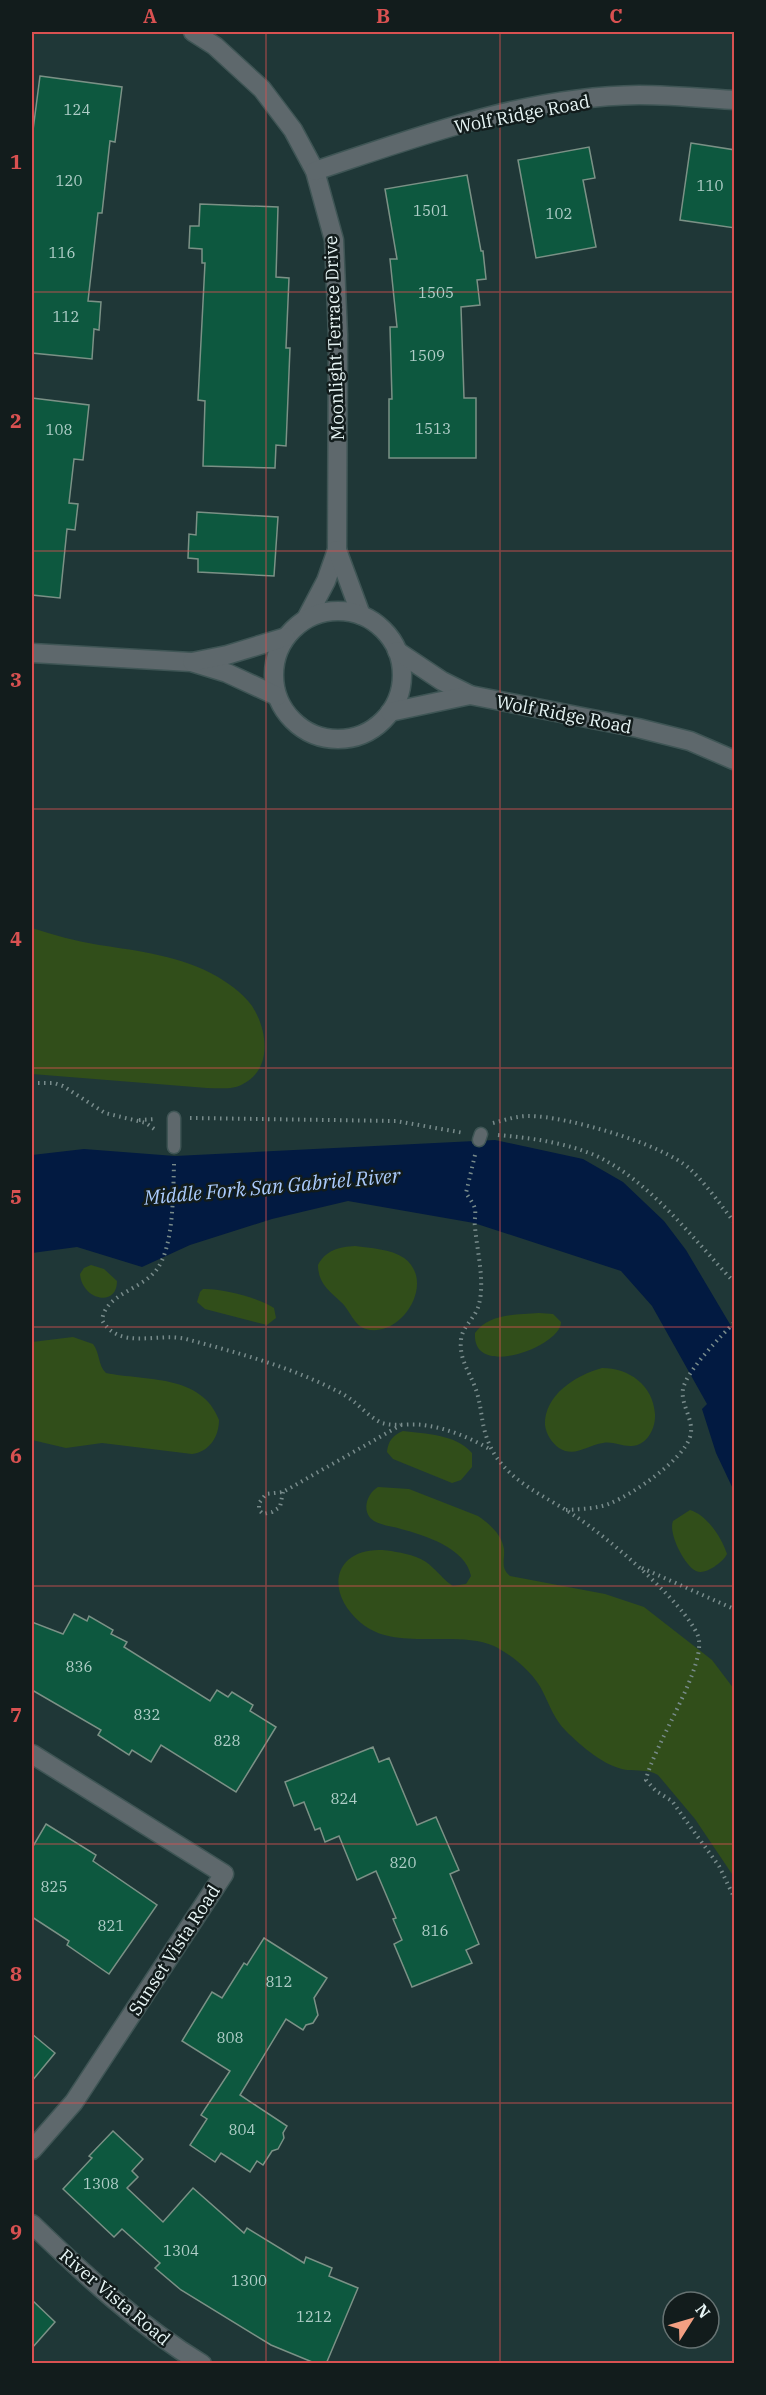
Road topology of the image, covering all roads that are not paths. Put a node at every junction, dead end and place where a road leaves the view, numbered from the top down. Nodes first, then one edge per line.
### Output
1 (193, 32) edge
2 (735, 100) edge
3 (315, 171) junction
4 (337, 550) junction
5 (361, 615) junction
6 (306, 619) junction
7 (286, 637) junction
8 (397, 651) junction
9 (32, 653) edge
10 (191, 662) junction
11 (470, 695) junction
12 (277, 696) junction
13 (390, 712) junction
14 (735, 760) edge
15 (174, 1118) road end
16 (174, 1147) road end
17 (32, 1754) edge
18 (32, 2150) edge
19 (32, 2224) edge
20 (202, 2364) edge

1 - 3 street, Moonlight Terrace Drive
2 - 3 street, Wolf Ridge Road
3 - 4 street, Moonlight Terrace Drive
4 - 5 street, Moonlight Terrace Drive
4 - 6 street, Moonlight Terrace Drive
5 - 6 street
5 - 8 street
6 - 7 street
7 - 10 street
7 - 12 street
8 - 11 street
8 - 13 street
9 - 10 street
10 - 12 street
11 - 13 street, Wolf Ridge Road
11 - 14 street, Wolf Ridge Road
12 - 13 street
15 - 16 lane
17 - 18 street, Sunset Vista Road
19 - 20 street, River Vista Road

